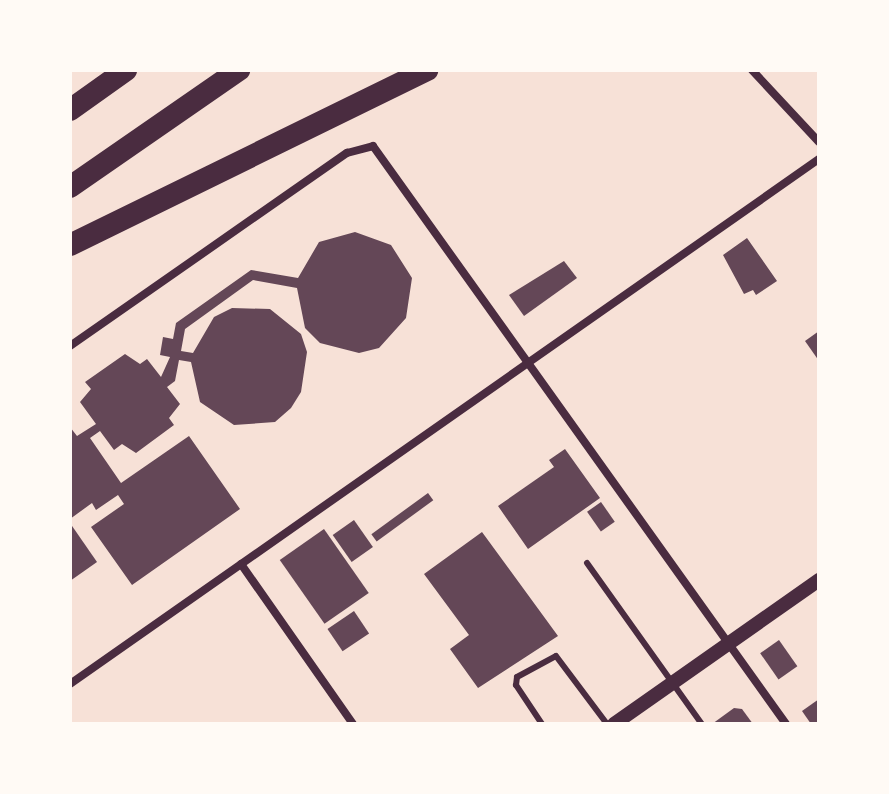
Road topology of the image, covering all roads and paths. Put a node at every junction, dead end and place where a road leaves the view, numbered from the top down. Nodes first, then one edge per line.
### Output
1 (126, 70) edge
2 (239, 70) edge
3 (427, 70) edge
4 (752, 70) edge
5 (70, 110) edge
6 (819, 142) edge
7 (819, 159) edge
8 (70, 187) edge
9 (70, 245) edge
10 (70, 346) edge
11 (530, 361) junction
12 (587, 563) dead end
13 (241, 564) junction
14 (819, 580) edge
15 (729, 643) junction
16 (673, 683) junction
17 (70, 684) edge
18 (353, 724) edge
19 (542, 724) edge
20 (607, 724) edge
21 (614, 724) edge
22 (702, 724) edge
23 (786, 724) edge

1 - 5 highway
2 - 8 highway
3 - 9 highway
4 - 6 street
7 - 11 street
10 - 11 street
11 - 13 street
11 - 15 street
12 - 16 lane
13 - 17 street
13 - 18 street
14 - 15 street
15 - 16 street
15 - 23 street
16 - 21 street
16 - 22 lane
19 - 20 lane

